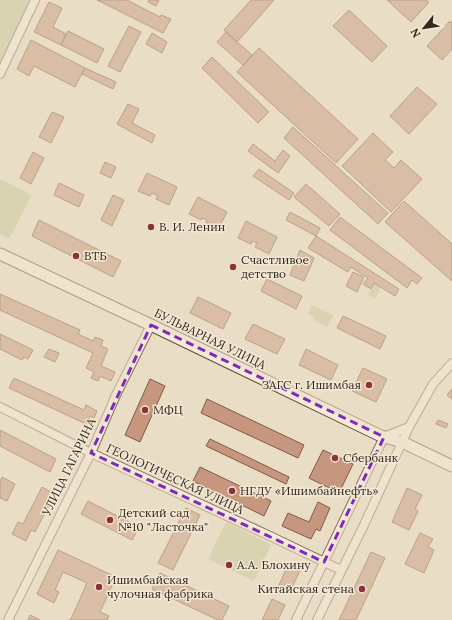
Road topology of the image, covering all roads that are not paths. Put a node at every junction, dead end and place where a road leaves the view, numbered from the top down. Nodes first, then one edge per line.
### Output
1 (35, 0) edge
2 (0, 74) edge
3 (0, 254) edge
4 (151, 325) junction
5 (452, 363) edge
6 (0, 407) edge
7 (409, 428) junction
8 (384, 437) junction
9 (402, 442) junction
10 (91, 453) junction
11 (452, 466) edge
12 (324, 562) junction
13 (341, 570) junction
14 (8, 620) edge
15 (296, 620) edge
16 (317, 620) edge

1 - 2 street
3 - 4 main road, БУЛЬВАРНАЯ УЛИЦА
4 - 8 main road, БУЛЬВАРНАЯ УЛИЦА
4 - 10 street, УЛИЦА ГАГАРИНА
5 - 7 street
6 - 10 street, ГЕОЛОГИЧЕСКАЯ УЛИЦА
7 - 8 street
7 - 9 street
8 - 9 main road, БУЛЬВАРНАЯ УЛИЦА
8 - 12 street
9 - 11 main road, БУЛЬВАРНАЯ УЛИЦА
9 - 13 street
10 - 12 street, ГЕОЛОГИЧЕСКАЯ УЛИЦА
10 - 14 street, УЛИЦА ГАГАРИНА
12 - 13 street, ГЕОЛОГИЧЕСКАЯ УЛИЦА
12 - 15 street
13 - 16 street

